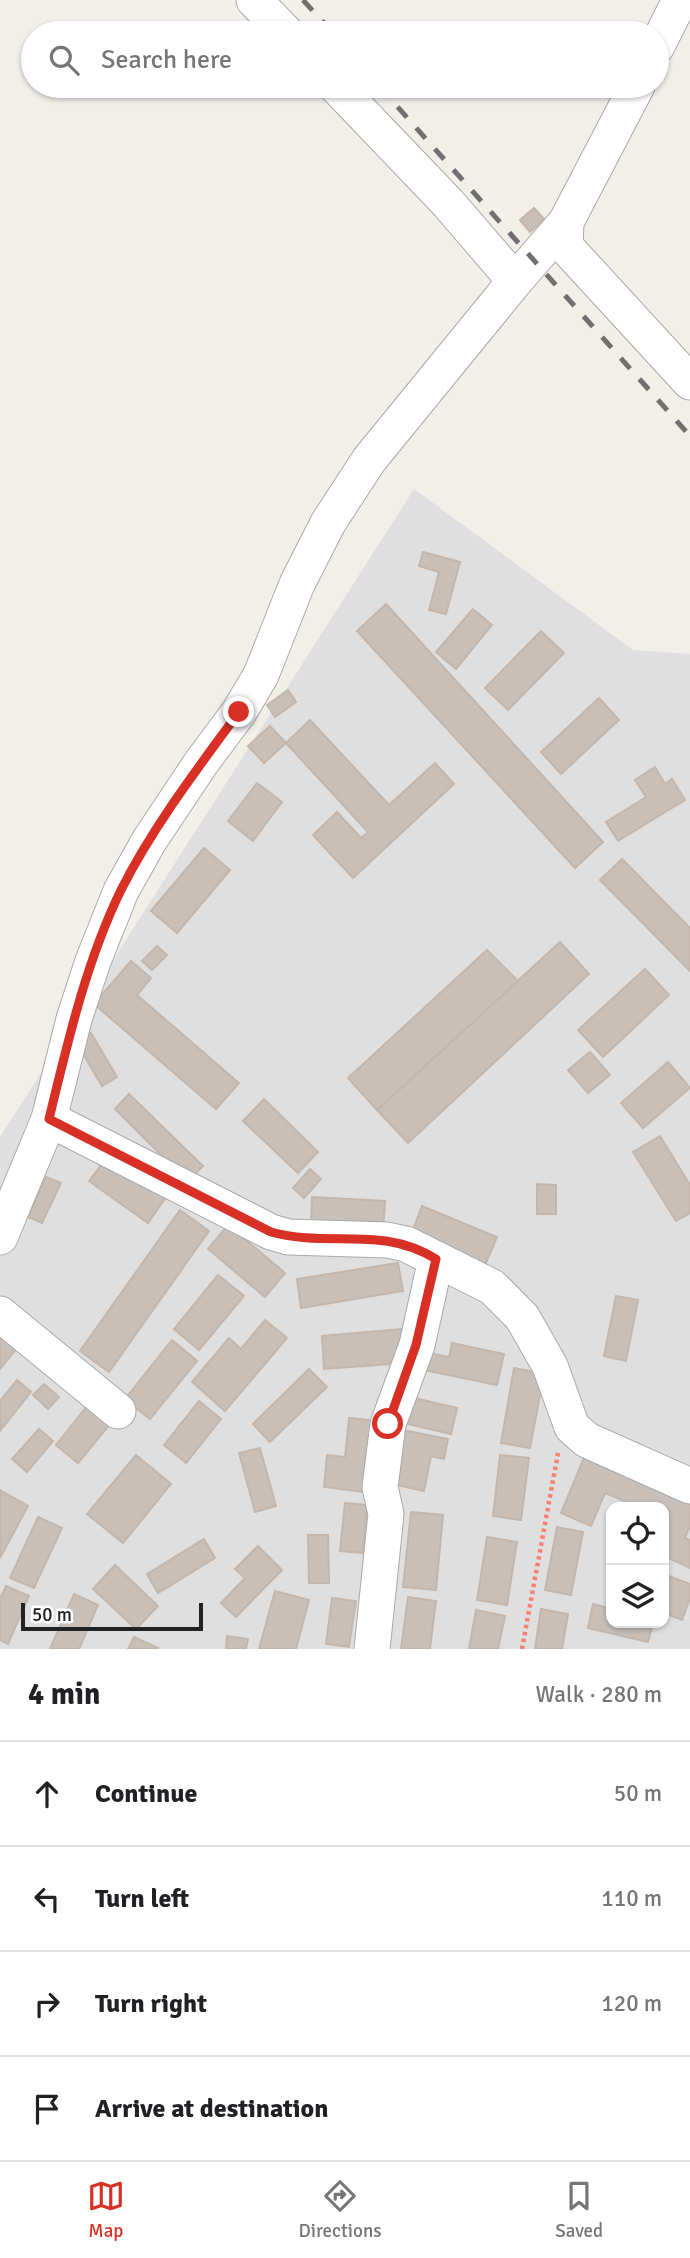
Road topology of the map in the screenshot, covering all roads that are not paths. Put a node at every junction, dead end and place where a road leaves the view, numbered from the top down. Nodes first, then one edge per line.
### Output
1 (254, 0) edge
2 (680, 0) edge
3 (274, 21) edge
4 (669, 22) edge
5 (347, 98) edge
6 (630, 98) edge
7 (566, 222) junction
8 (515, 281) junction
9 (690, 382) edge
10 (49, 1119) junction
11 (0, 1237) edge
12 (436, 1259) junction
13 (0, 1314) edge
14 (118, 1411) dead end
15 (690, 1486) edge
16 (372, 1649) edge

1 - 3 street
2 - 4 street
5 - 8 street
6 - 7 street
7 - 8 street
7 - 9 street
8 - 10 street
10 - 11 street
10 - 12 street
12 - 15 street
12 - 16 street
13 - 14 street

